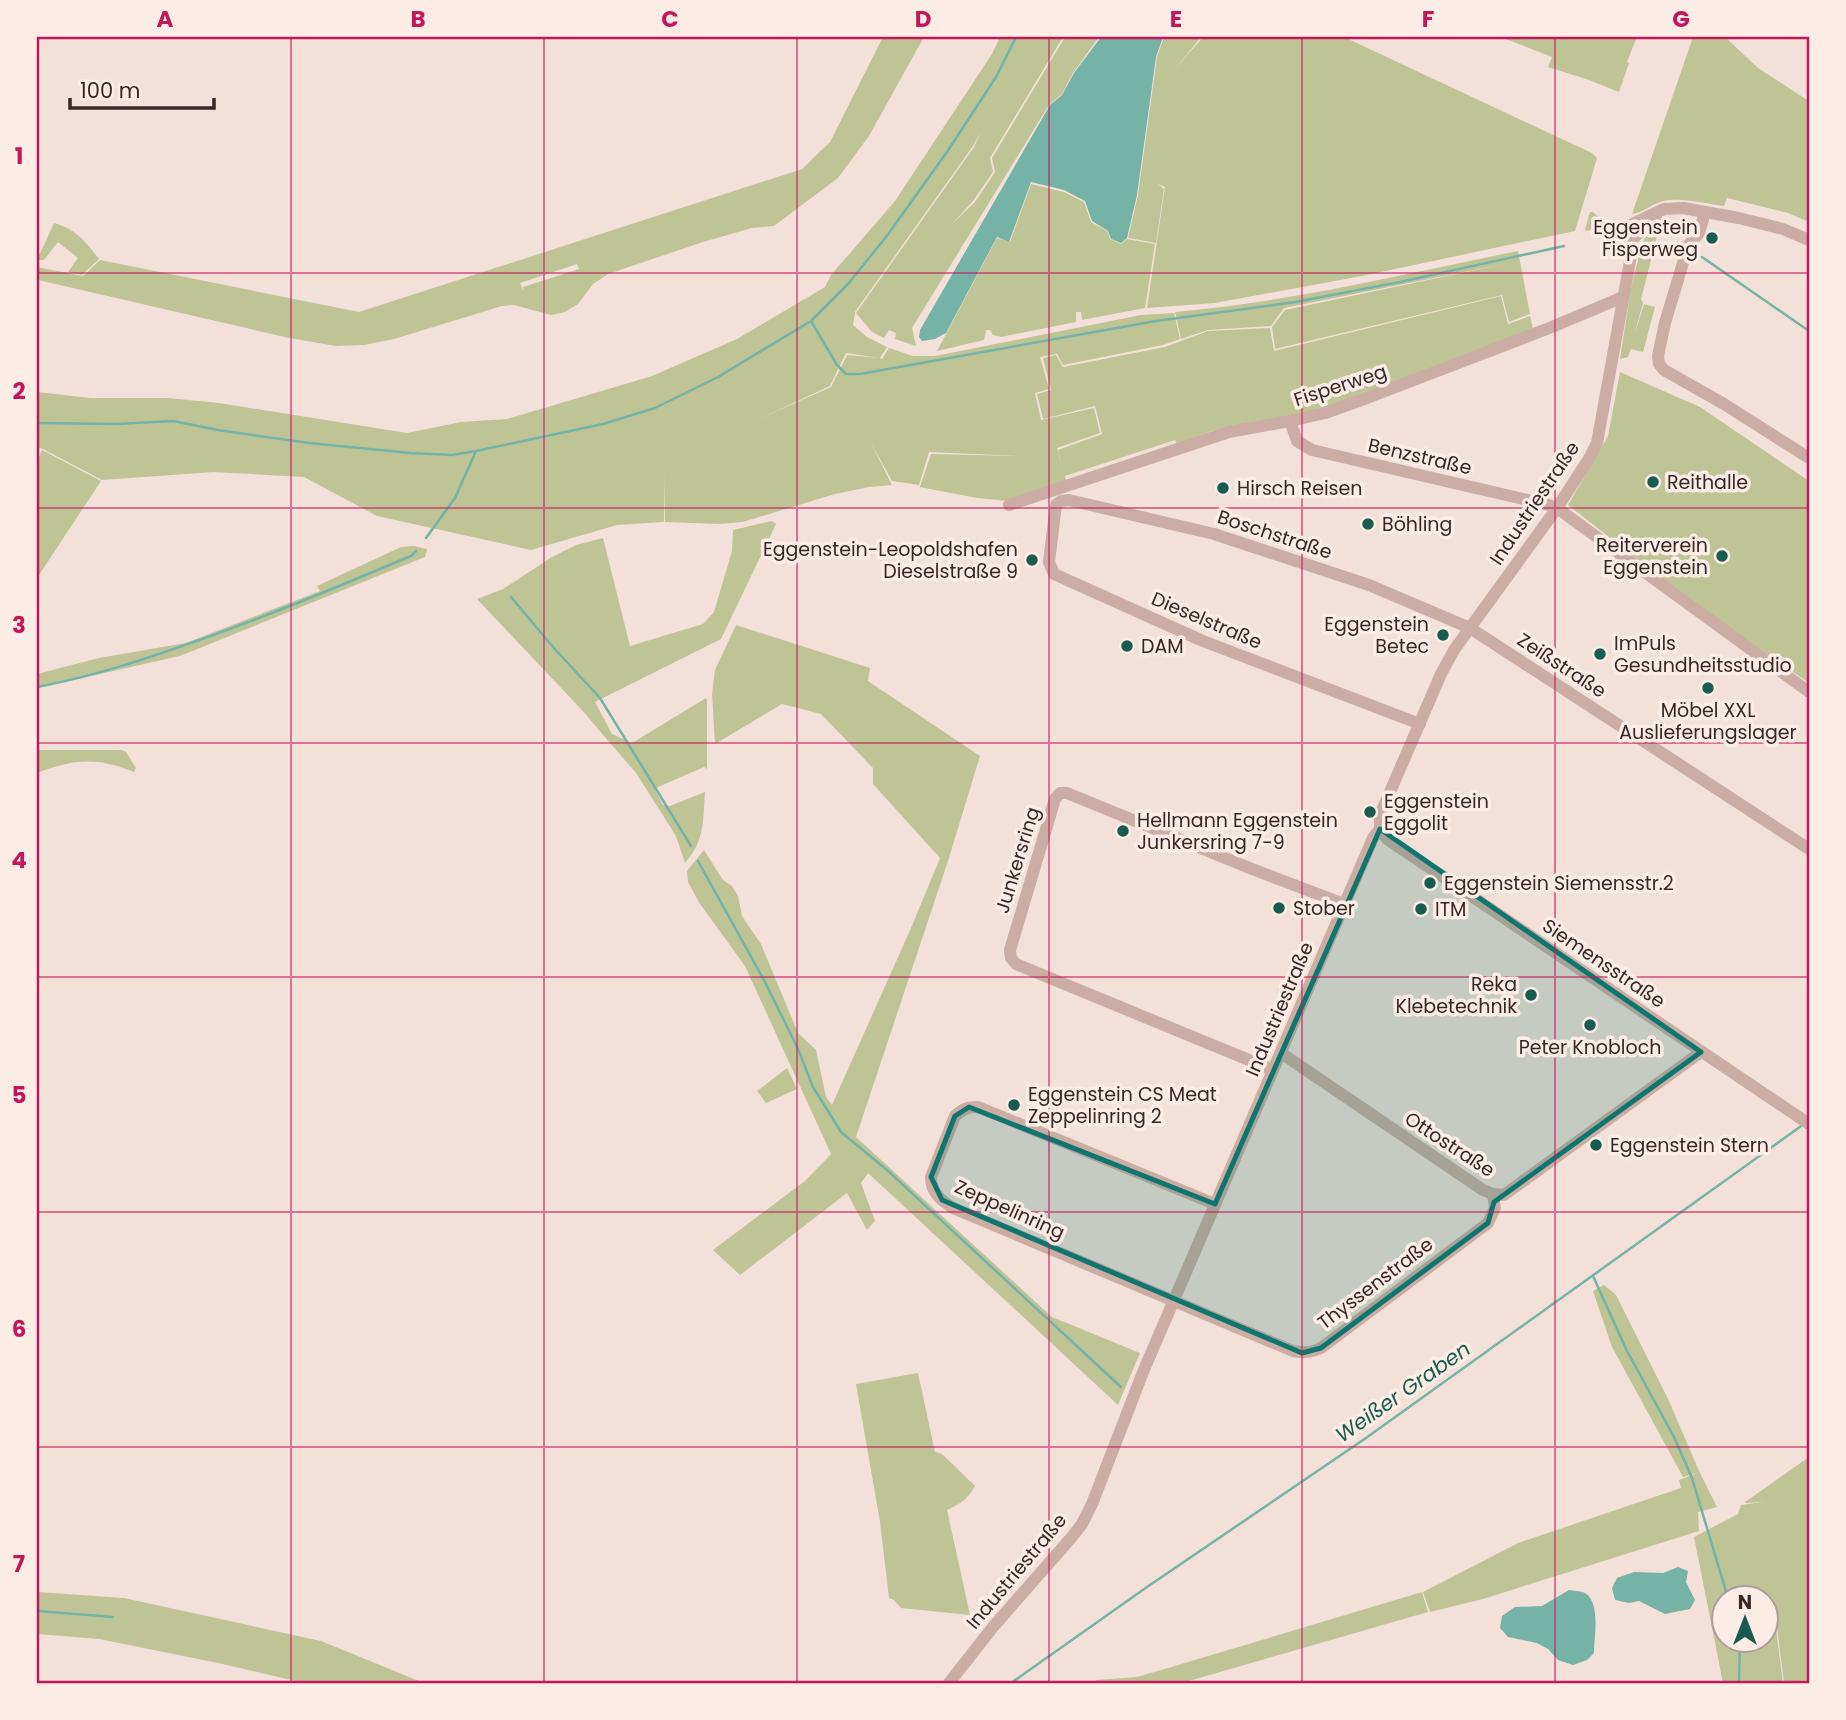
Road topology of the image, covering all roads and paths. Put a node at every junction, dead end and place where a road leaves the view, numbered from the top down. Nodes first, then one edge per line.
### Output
1 (1705, 212) junction
2 (1656, 214) junction
3 (1809, 240) edge
4 (1630, 241) junction
5 (1623, 297) junction
6 (1290, 421) junction
7 (1809, 458) edge
8 (1061, 500) joint
9 (1009, 505) dead end
10 (1557, 508) junction
11 (1470, 628) junction
12 (1809, 692) edge
13 (1420, 724) junction
14 (1380, 829) junction
15 (1809, 849) edge
16 (1344, 904) junction
17 (1701, 1052) junction
18 (1281, 1053) junction
19 (1273, 1070) junction
20 (1805, 1121) edge
21 (1493, 1194) junction
22 (1215, 1203) junction
23 (1173, 1300) junction
24 (949, 1683) edge

1 - 2 street
1 - 3 street
1 - 7 street
2 - 4 street
2 - 4 street
4 - 5 street
5 - 6 street, Fisperweg
5 - 10 street, Industriestraße
6 - 9 street, Fisperweg
6 - 10 street, Benzstraße
8 - 11 street, Boschstraße
8 - 13 street, Dieselstraße
10 - 11 street, Industriestraße
10 - 12 street
11 - 13 street, Industriestraße
11 - 15 street, Zeißstraße
13 - 14 street, Industriestraße
14 - 16 street, Industriestraße
14 - 17 street, Siemensstraße
16 - 18 street, Industriestraße
16 - 19 street, Junkersring
17 - 20 street, Siemensstraße
17 - 21 street, Ottostraße
18 - 19 street, Industriestraße
18 - 21 street, Ottostraße
19 - 22 street, Industriestraße
21 - 23 street, Thyssenstraße
22 - 23 street, Industriestraße
22 - 23 street, Zeppelinring
23 - 24 street, Industriestraße

